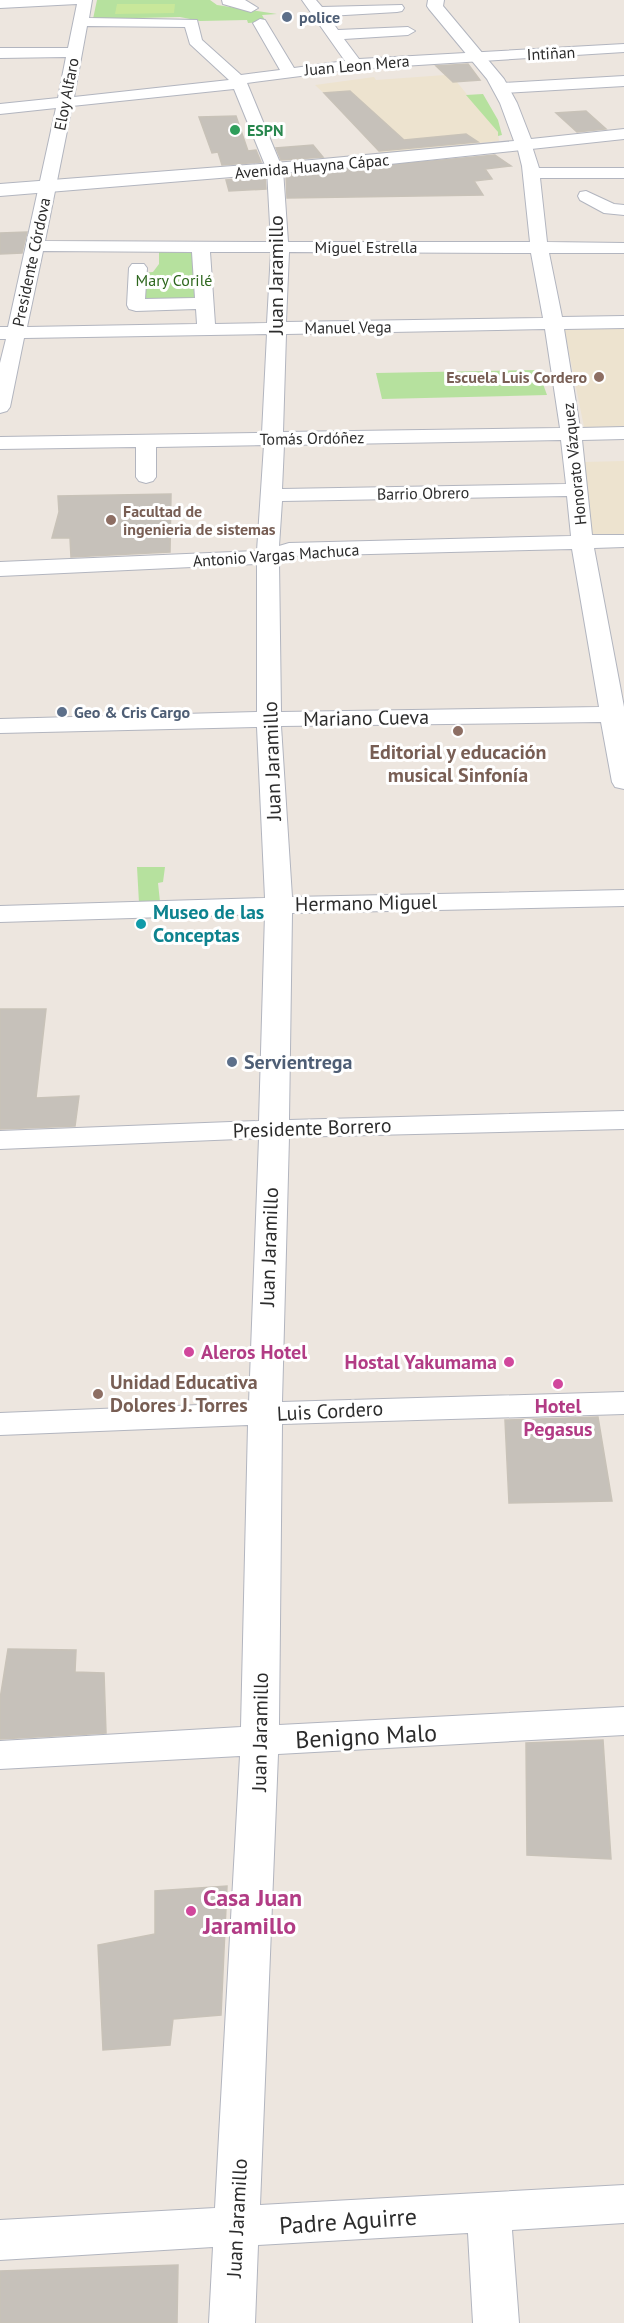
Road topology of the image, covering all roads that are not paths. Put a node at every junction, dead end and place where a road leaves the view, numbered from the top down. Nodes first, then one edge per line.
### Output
1 (80, 0) edge
2 (85, 0) edge
3 (436, 0) edge
4 (229, 1) edge
5 (0, 4) edge
6 (314, 6) edge
7 (251, 8) dead end
8 (397, 8) dead end
9 (81, 22) junction
10 (260, 23) dead end
11 (408, 31) dead end
12 (334, 35) junction
13 (624, 48) edge
14 (589, 51) junction
15 (75, 52) junction
16 (0, 53) edge
17 (478, 56) junction
18 (355, 64) junction
19 (289, 72) junction
20 (624, 75) edge
21 (624, 81) edge
22 (238, 82) junction
23 (502, 88) junction
24 (64, 102) junction
25 (0, 109) edge
26 (624, 134) edge
27 (525, 146) junction
28 (275, 170) junction
29 (530, 173) junction
30 (624, 173) edge
31 (47, 187) junction
32 (0, 190) edge
33 (586, 196) dead end
34 (624, 210) edge
35 (35, 246) junction
36 (201, 247) junction
37 (280, 247) junction
38 (539, 247) junction
39 (624, 248) edge
40 (138, 268) dead end
41 (205, 303) junction
42 (624, 322) edge
43 (553, 324) junction
44 (277, 328) junction
45 (207, 330) junction
46 (8, 333) edge
47 (0, 407) edge
48 (624, 433) edge
49 (572, 434) junction
50 (273, 439) junction
51 (146, 441) junction
52 (0, 443) edge
53 (146, 477) dead end
54 (576, 490) junction
55 (271, 495) junction
56 (624, 541) edge
57 (584, 543) junction
58 (268, 557) junction
59 (0, 569) edge
60 (618, 714) edge
61 (269, 719) junction
62 (0, 726) edge
63 (624, 782) edge
64 (624, 898) edge
65 (279, 905) junction
66 (0, 914) edge
67 (624, 1120) edge
68 (274, 1129) junction
69 (0, 1140) edge
70 (624, 1402) edge
71 (265, 1414) junction
72 (0, 1424) edge
73 (624, 1721) edge
74 (261, 1741) junction
75 (0, 1755) edge
76 (624, 2204) edge
77 (489, 2212) junction
78 (237, 2228) junction
79 (0, 2240) edge
80 (232, 2323) edge
81 (496, 2323) edge

1 - 5 street
2 - 9 street, Eloy Alfaro
3 - 17 street
4 - 7 street
6 - 8 street
6 - 12 street
9 - 15 street, Eloy Alfaro
9 - 22 street
10 - 19 street
11 - 12 street
12 - 18 street
13 - 14 street, Intiñan
14 - 17 street, Intiñan
14 - 20 street
15 - 16 street
15 - 24 street, Eloy Alfaro
17 - 18 street, Juan Leon Mera
17 - 23 street
18 - 19 street, Juan Leon Mera
19 - 22 street, Juan Leon Mera
21 - 23 street
22 - 24 street, Juan Leon Mera
22 - 28 street, Juan Jaramillo
23 - 27 street
24 - 25 street, Juan Leon Mera
24 - 31 street, Eloy Alfaro
26 - 27 street, Avenida Huayna Cápac
27 - 28 street, Avenida Huayna Cápac
27 - 29 street, Honorato Vázquez
28 - 31 street, Avenida Huayna Cápac
28 - 37 street, Juan Jaramillo
29 - 30 street
29 - 38 street, Honorato Vázquez
31 - 32 street, Avenida Huayna Cápac
31 - 35 street, Presidente Córdova
33 - 34 street
35 - 36 street, Miguel Estrella
35 - 46 street, Presidente Córdova
36 - 37 street, Miguel Estrella
36 - 41 street
37 - 38 street, Miguel Estrella
37 - 44 street, Juan Jaramillo
38 - 39 street, Miguel Estrella
38 - 43 street, Honorato Vázquez
40 - 41 street
41 - 45 street
42 - 43 street, Manuel Vega
43 - 44 street, Manuel Vega
43 - 49 street, Honorato Vázquez
44 - 45 street, Manuel Vega
44 - 50 street, Juan Jaramillo
45 - 46 street, Manuel Vega
46 - 47 street, Presidente Córdova
48 - 49 street, Tomás Ordóñez
49 - 50 street, Tomás Ordóñez
49 - 54 street, Honorato Vázquez
50 - 51 street, Tomás Ordóñez
50 - 55 street, Juan Jaramillo
51 - 52 street, Tomás Ordóñez
51 - 53 street
54 - 55 street, Barrio Obrero
54 - 57 street, Honorato Vázquez
55 - 58 street, Juan Jaramillo
56 - 57 street, Antonio Vargas Machuca
57 - 58 street, Antonio Vargas Machuca
57 - 60 street, Honorato Vázquez
58 - 59 street, Antonio Vargas Machuca
58 - 61 street, Juan Jaramillo
60 - 61 street, Mariano Cueva
60 - 63 street, Honorato Vázquez
61 - 62 street, Mariano Cueva
61 - 65 street, Juan Jaramillo
64 - 65 street, Hermano Miguel
65 - 66 street, Hermano Miguel
65 - 68 street, Juan Jaramillo
67 - 68 street, Presidente Borrero
68 - 69 street, Presidente Borrero
68 - 71 street, Juan Jaramillo
70 - 71 street, Luis Cordero
71 - 72 street, Luis Cordero
71 - 74 street, Juan Jaramillo
73 - 74 street, Benigno Malo
74 - 75 street, Benigno Malo
74 - 78 street, Juan Jaramillo
76 - 77 street, Padre Aguirre
77 - 78 street, Padre Aguirre
77 - 81 street
78 - 79 street, Padre Aguirre
78 - 80 street, Juan Jaramillo

